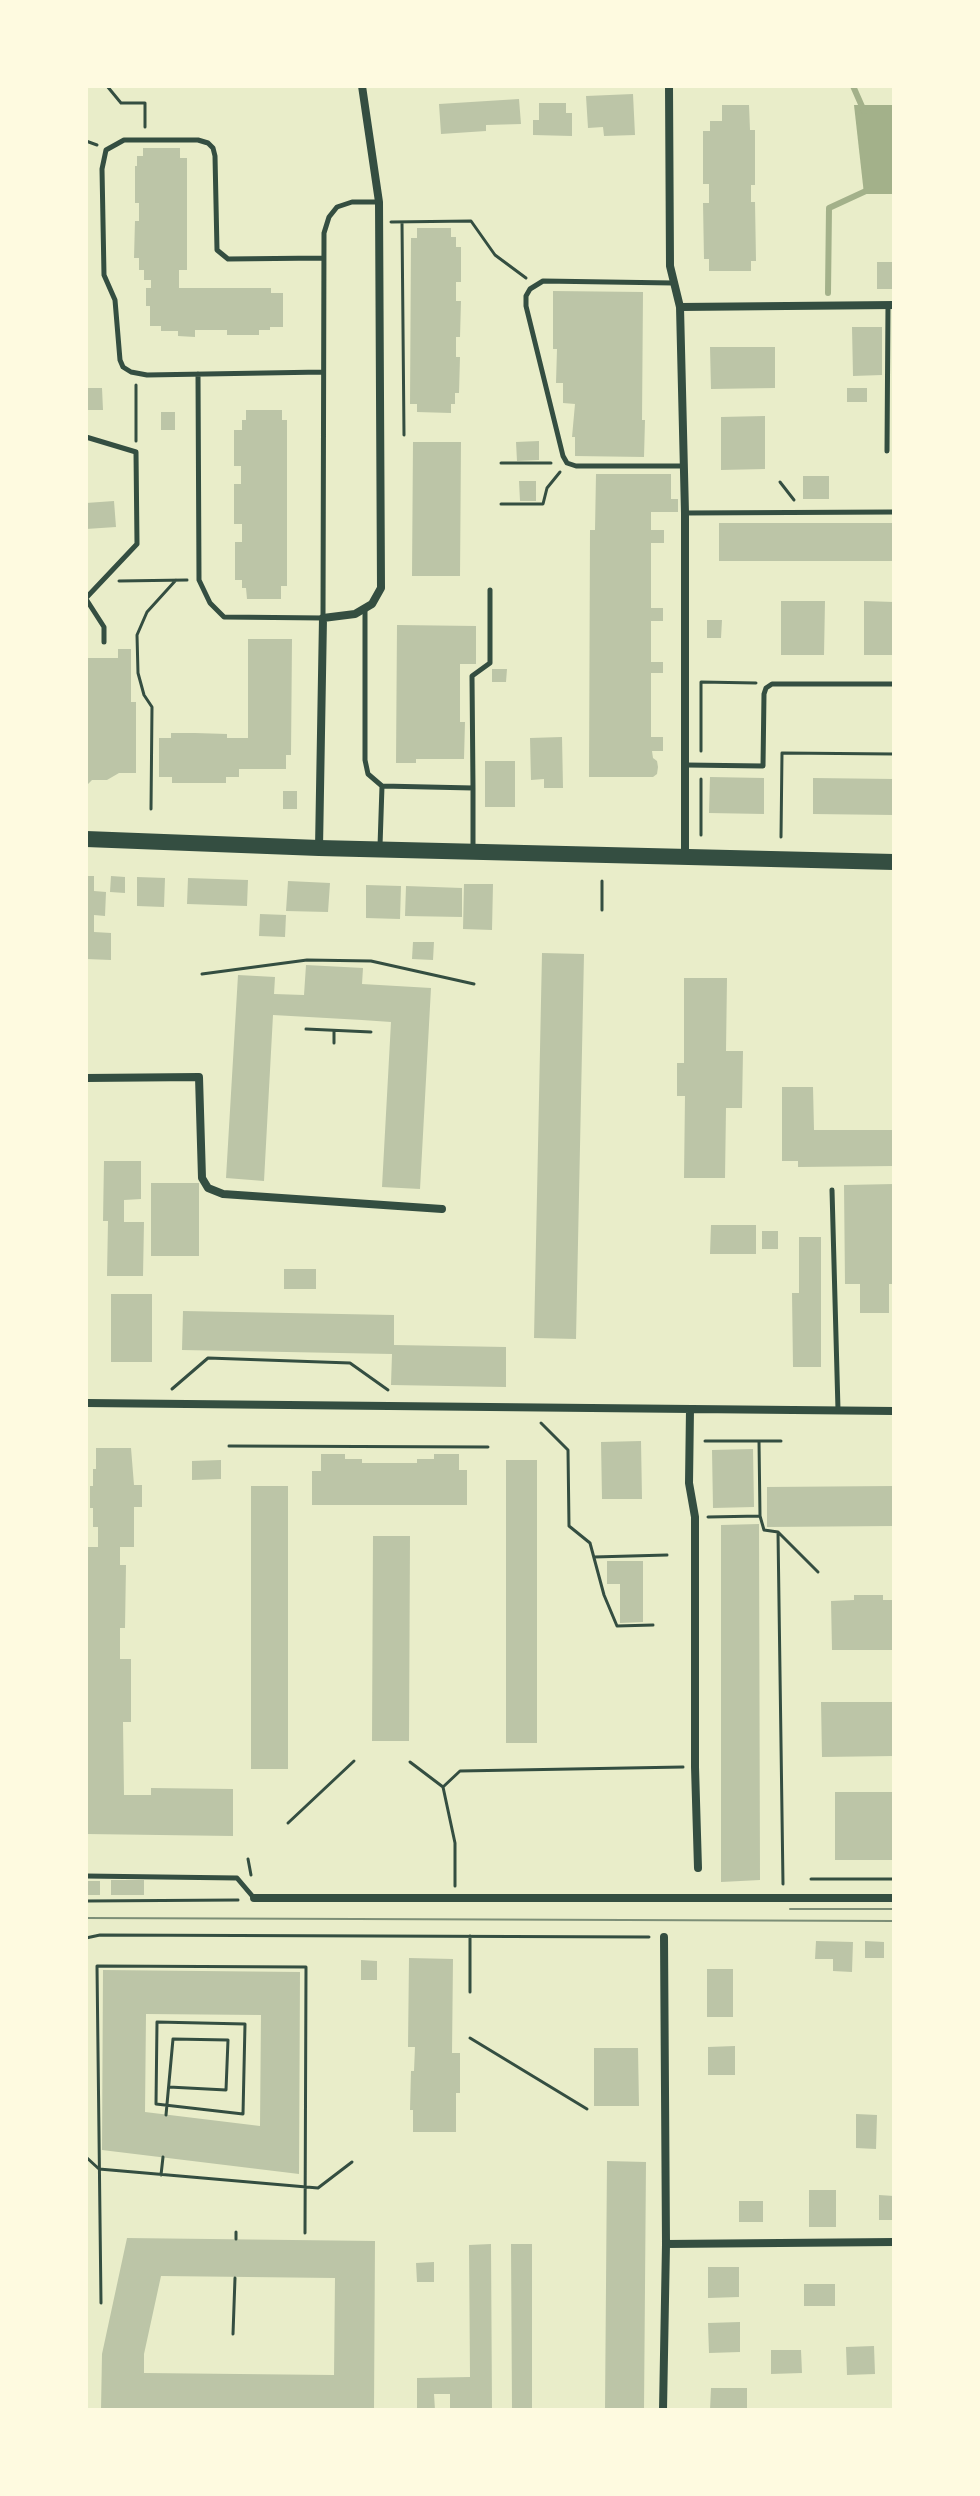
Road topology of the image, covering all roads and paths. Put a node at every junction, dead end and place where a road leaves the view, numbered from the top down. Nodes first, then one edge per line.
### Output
1 (107, 86) edge
2 (362, 86) edge
3 (669, 86) edge
4 (145, 139) junction
5 (379, 202) junction
6 (322, 258) junction
7 (673, 283) junction
8 (536, 284) junction
9 (891, 305) edge
10 (680, 307) junction
11 (323, 372) junction
12 (136, 373) junction
13 (198, 374) junction
14 (136, 428) dead end
15 (404, 435) dead end
16 (86, 437) edge
17 (887, 451) dead end
18 (501, 463) dead end
19 (567, 463) junction
20 (684, 466) junction
21 (780, 482) dead end
22 (501, 504) dead end
23 (803, 512) junction
24 (894, 512) edge
25 (685, 513) junction
26 (176, 580) junction
27 (199, 580) junction
28 (102, 581) junction
29 (490, 590) dead end
30 (86, 598) edge
31 (365, 608) junction
32 (323, 618) junction
33 (104, 642) dead end
34 (775, 684) junction
35 (894, 684) edge
36 (894, 754) edge
37 (685, 765) junction
38 (701, 765) junction
39 (382, 786) junction
40 (473, 788) junction
41 (151, 809) dead end
42 (701, 835) dead end
43 (781, 837) dead end
44 (86, 839) edge
45 (319, 848) junction
46 (380, 849) junction
47 (473, 852) junction
48 (685, 857) junction
49 (894, 862) edge
50 (602, 881) dead end
51 (602, 910) dead end
52 (202, 974) dead end
53 (474, 984) dead end
54 (306, 1029) dead end
55 (334, 1031) junction
56 (371, 1032) dead end
57 (334, 1043) dead end
58 (86, 1078) edge
59 (832, 1190) dead end
60 (442, 1209) dead end
61 (173, 1389) dead end
62 (388, 1390) dead end
63 (86, 1403) edge
64 (525, 1408) junction
65 (690, 1409) junction
66 (838, 1411) junction
67 (894, 1411) edge
68 (689, 1441) junction
69 (759, 1441) junction
70 (781, 1441) dead end
71 (229, 1446) dead end
72 (488, 1447) dead end
73 (760, 1516) junction
74 (695, 1517) junction
75 (778, 1532) junction
76 (667, 1555) dead end
77 (594, 1557) junction
78 (818, 1572) dead end
79 (653, 1625) dead end
80 (354, 1761) dead end
81 (410, 1762) dead end
82 (695, 1767) junction
83 (443, 1787) junction
84 (288, 1823) dead end
85 (698, 1868) dead end
86 (86, 1876) edge
87 (811, 1879) dead end
88 (894, 1879) edge
89 (783, 1891) dead end
90 (254, 1898) junction
91 (455, 1898) junction
92 (894, 1898) edge
93 (86, 1901) edge
94 (470, 1936) junction
95 (664, 1937) joint
96 (86, 1938) edge
97 (470, 1992) dead end
98 (470, 2038) dead end
99 (169, 2087) junction
100 (167, 2105) junction
101 (587, 2109) dead end
102 (166, 2115) dead end
103 (86, 2157) edge
104 (163, 2157) dead end
105 (352, 2162) dead end
106 (99, 2169) junction
107 (161, 2175) junction
108 (305, 2188) junction
109 (236, 2232) dead end
110 (305, 2233) dead end
111 (236, 2239) dead end
112 (894, 2242) edge
113 (666, 2244) junction
114 (235, 2278) dead end
115 (101, 2303) dead end
116 (233, 2334) dead end
117 (663, 2410) edge

1 - 4 path
2 - 5 street
3 - 7 street
4 - 6 lane
4 - 12 lane
5 - 6 lane
5 - 31 street
6 - 11 lane
7 - 8 lane
7 - 10 street
8 - 15 path
8 - 19 lane
9 - 10 street
9 - 17 lane
10 - 20 street
11 - 13 lane
11 - 32 lane
12 - 13 lane
12 - 14 path
13 - 27 lane
16 - 28 lane
18 - 19 path
19 - 20 lane
19 - 22 path
20 - 25 street
21 - 23 path
23 - 24 lane
23 - 25 lane
25 - 37 street
26 - 27 path
26 - 28 path
26 - 41 path
27 - 32 lane
28 - 30 lane
29 - 40 lane
30 - 33 lane
31 - 32 street
31 - 39 lane
32 - 45 street
34 - 35 lane
34 - 38 lane
34 - 38 path
36 - 43 path
37 - 38 lane
37 - 48 street
38 - 42 path
39 - 40 lane
39 - 46 lane
40 - 47 lane
44 - 45 main road
45 - 46 main road
46 - 47 main road
47 - 48 main road
48 - 49 main road
50 - 51 path
52 - 53 path
54 - 55 path
55 - 56 path
55 - 57 path
58 - 60 street
59 - 66 lane
61 - 62 path
63 - 64 street
64 - 65 street
64 - 77 path
65 - 66 street
65 - 68 street
66 - 67 street
68 - 69 path
68 - 74 street
69 - 70 path
69 - 73 path
71 - 72 path
73 - 74 path
73 - 75 path
74 - 82 street
75 - 78 path
75 - 89 path
76 - 77 path
77 - 79 path
80 - 84 path
81 - 83 path
82 - 83 path
82 - 85 street
83 - 91 path
86 - 90 lane
87 - 88 path
90 - 91 street
90 - 93 path
91 - 92 street
94 - 95 path
94 - 96 path
94 - 97 path
95 - 113 street
98 - 101 path
99 - 99 path
99 - 100 path
100 - 100 path
100 - 102 path
103 - 106 path
104 - 107 path
105 - 108 path
106 - 107 path
106 - 108 path
106 - 115 path
107 - 108 path
108 - 110 path
109 - 111 path
112 - 113 street
113 - 117 street
114 - 116 path

